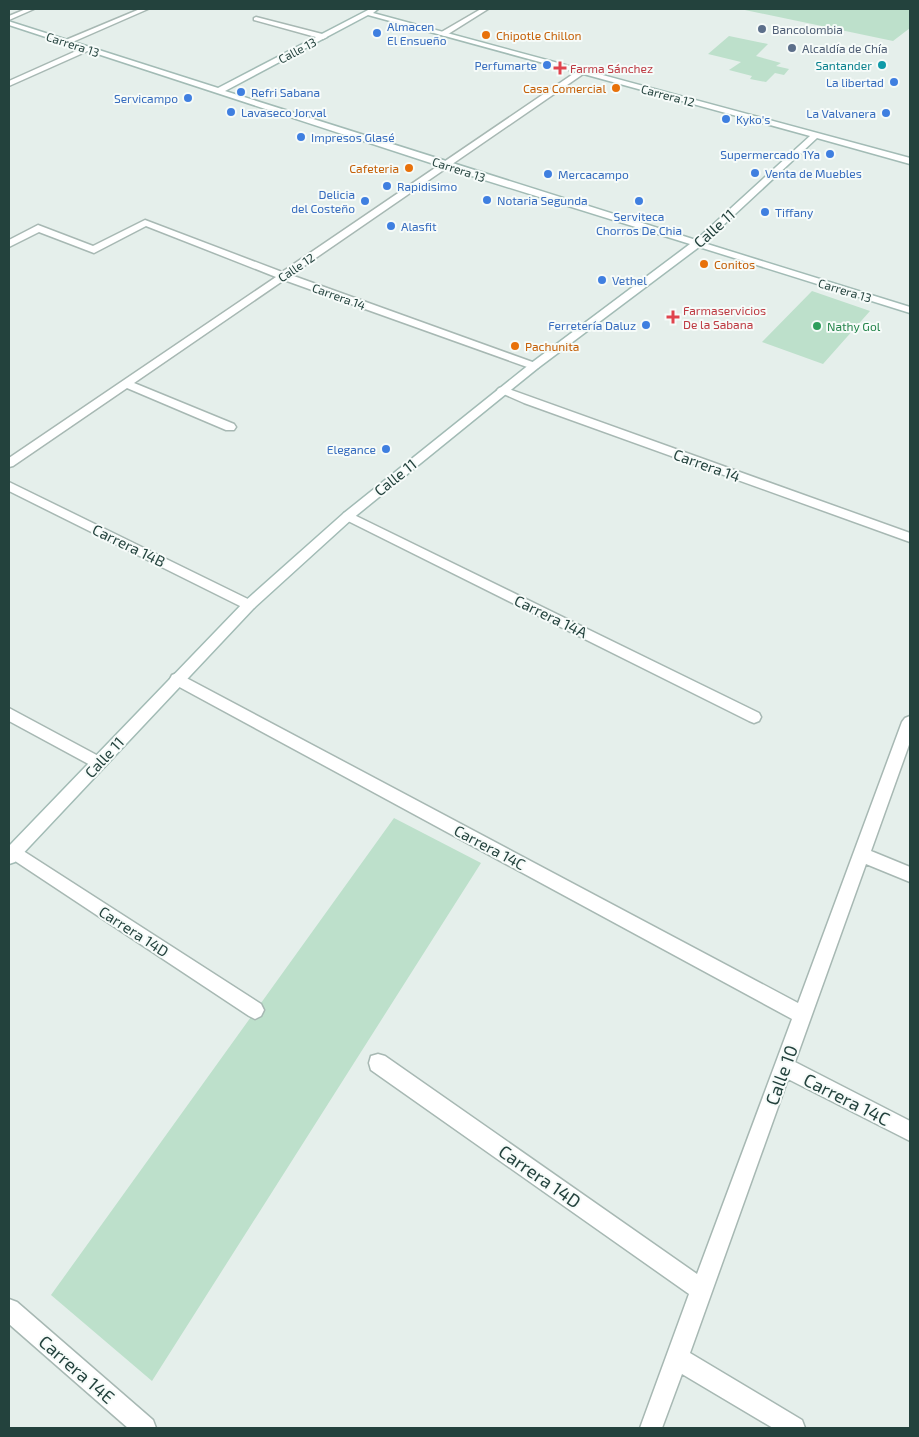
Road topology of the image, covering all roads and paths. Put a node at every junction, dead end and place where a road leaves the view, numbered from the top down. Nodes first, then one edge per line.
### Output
1 (31, 9) edge
2 (145, 9) edge
3 (376, 9) edge
4 (485, 9) edge
5 (367, 13) junction
6 (9, 18) edge
7 (256, 18) dead end
8 (9, 23) edge
9 (442, 34) junction
10 (322, 37) junction
11 (65, 42) junction
12 (88, 49) junction
13 (582, 72) junction
14 (9, 84) edge
15 (219, 91) junction
16 (816, 135) junction
17 (910, 161) edge
18 (446, 165) junction
19 (9, 244) edge
20 (698, 244) junction
21 (283, 276) junction
22 (910, 310) edge
23 (534, 366) junction
24 (125, 383) junction
25 (504, 390) junction
26 (230, 427) dead end
27 (9, 463) edge
28 (9, 486) edge
29 (348, 516) junction
30 (910, 538) edge
31 (249, 605) junction
32 (177, 679) junction
33 (9, 714) edge
34 (754, 717) dead end
35 (910, 722) edge
36 (98, 763) junction
37 (11, 854) edge
38 (862, 855) junction
39 (910, 875) edge
40 (255, 1010) dead end
41 (802, 1015) junction
42 (378, 1063) dead end
43 (784, 1067) junction
44 (910, 1131) edge
45 (702, 1290) junction
46 (9, 1310) edge
47 (677, 1358) junction
48 (145, 1428) edge
49 (651, 1428) edge
50 (794, 1428) edge

1 - 6 street
2 - 11 street
3 - 5 street, Calle 13
4 - 9 street
5 - 9 street, Carrera 12
5 - 10 street, Calle 13
7 - 10 street
8 - 11 street, Carrera 13
9 - 13 street, Carrera 12
10 - 15 street, Calle 13
11 - 12 street, Carrera 13
12 - 14 street
12 - 15 street, Carrera 13
13 - 16 street, Carrera 12
13 - 18 street, Calle 12
15 - 18 street, Carrera 13
16 - 17 street, Carrera 12
16 - 20 street, Calle 11
18 - 20 street, Carrera 13
18 - 21 street, Calle 12
19 - 21 street, Carrera 14
20 - 22 street, Carrera 13
20 - 23 street, Calle 11
21 - 23 street, Carrera 14
21 - 24 street, Calle 12
23 - 25 street, Calle 11
24 - 26 street
24 - 27 street, Calle 12
25 - 29 street, Calle 11
25 - 30 street, Carrera 14
28 - 31 street, Carrera 14B
29 - 31 street, Calle 11
29 - 34 street, Carrera 14A
31 - 32 street, Calle 11
32 - 36 street, Calle 11
32 - 41 street, Carrera 14C
33 - 36 street
35 - 38 street, Calle 10
36 - 37 street, Calle 11
37 - 40 street, Carrera 14D
38 - 39 street
38 - 41 street, Calle 10
41 - 43 street, Calle 10
42 - 45 street, Carrera 14D
43 - 44 street, Carrera 14C
43 - 45 street, Calle 10
45 - 47 street, Calle 10
46 - 48 street, Carrera 14E
47 - 49 street, Calle 10
47 - 50 street

